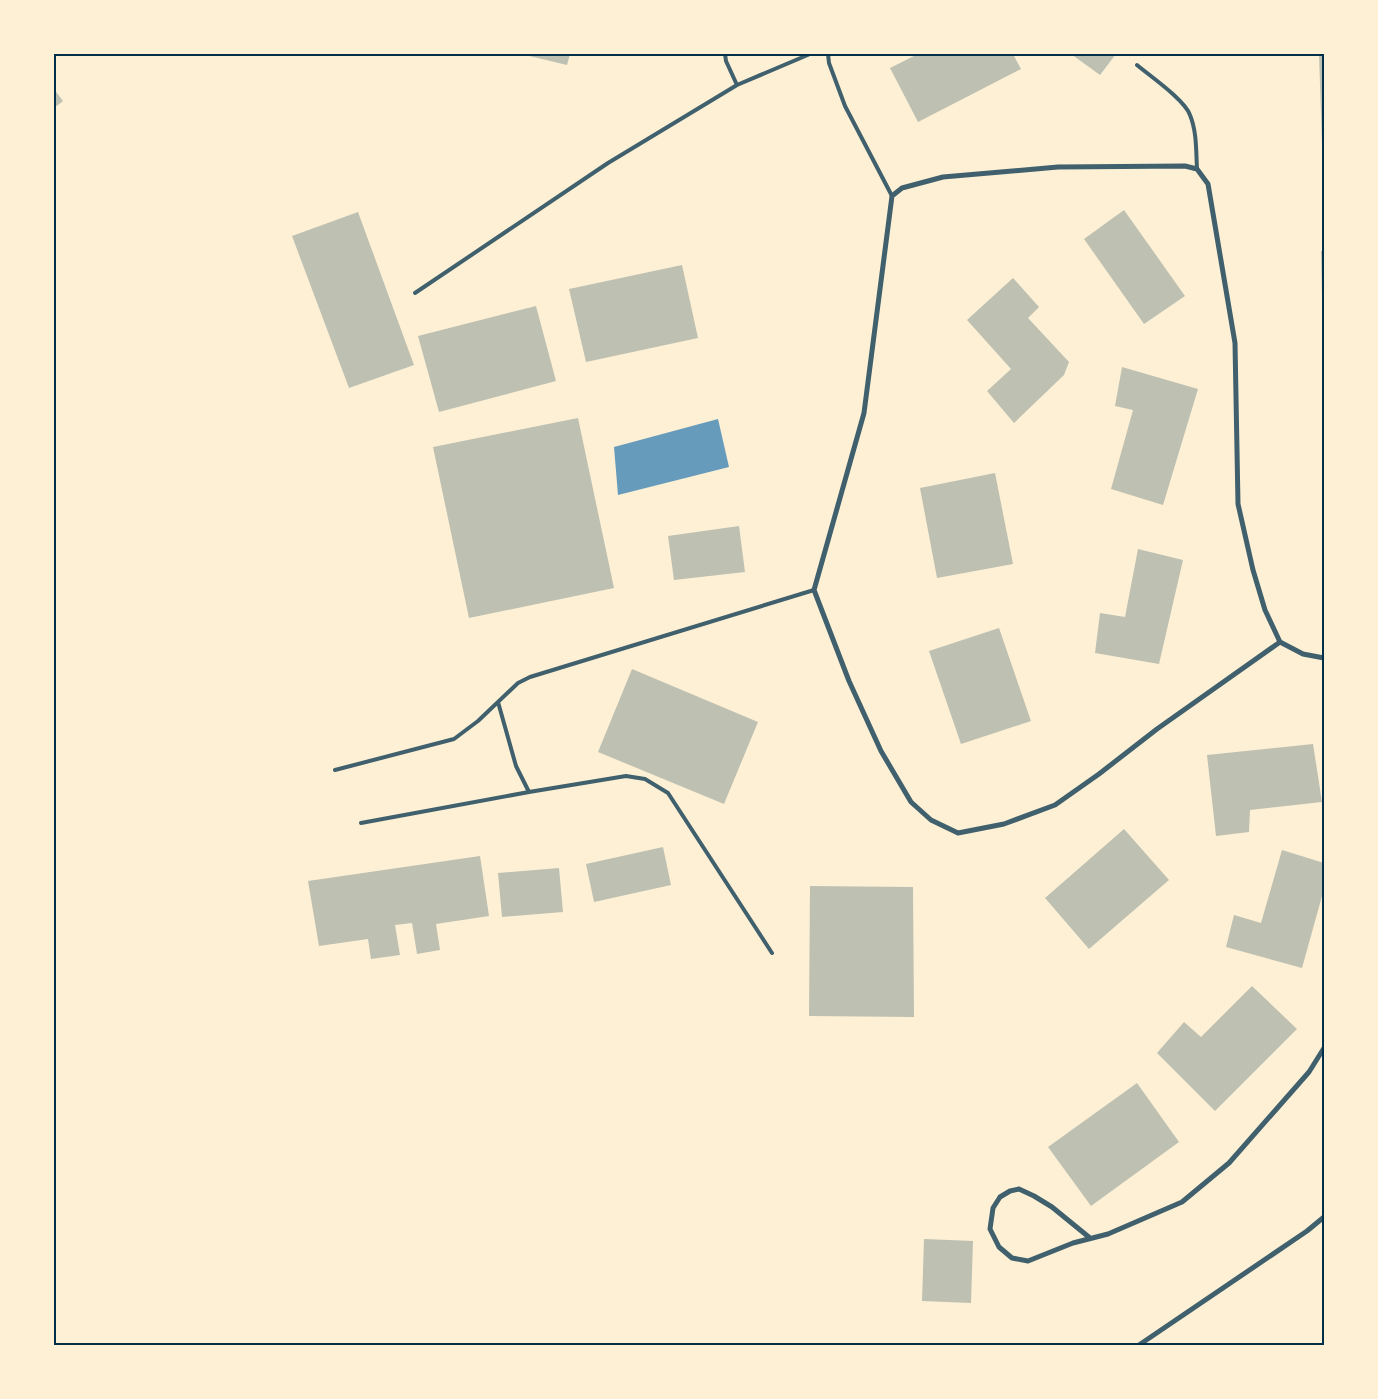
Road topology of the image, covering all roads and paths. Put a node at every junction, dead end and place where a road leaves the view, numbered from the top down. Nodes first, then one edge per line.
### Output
1 (725, 54) edge
2 (810, 54) edge
3 (828, 54) edge
4 (1137, 65) dead end
5 (737, 85) junction
6 (1197, 169) junction
7 (892, 196) junction
8 (414, 293) dead end
9 (814, 590) junction
10 (1280, 642) junction
11 (1324, 658) edge
12 (498, 702) junction
13 (335, 770) dead end
14 (529, 792) junction
15 (361, 823) dead end
16 (772, 953) dead end
17 (1324, 1048) edge
18 (1324, 1217) edge
19 (1090, 1238) junction
20 (1140, 1345) edge

1 - 5 lane
2 - 5 lane
3 - 7 lane
4 - 6 lane
5 - 8 lane
6 - 7 street
6 - 10 street
7 - 9 street
9 - 10 street
9 - 12 lane
10 - 11 street
12 - 13 lane
12 - 14 lane
14 - 15 lane
14 - 16 lane
17 - 19 street
18 - 20 street
19 - 19 street

